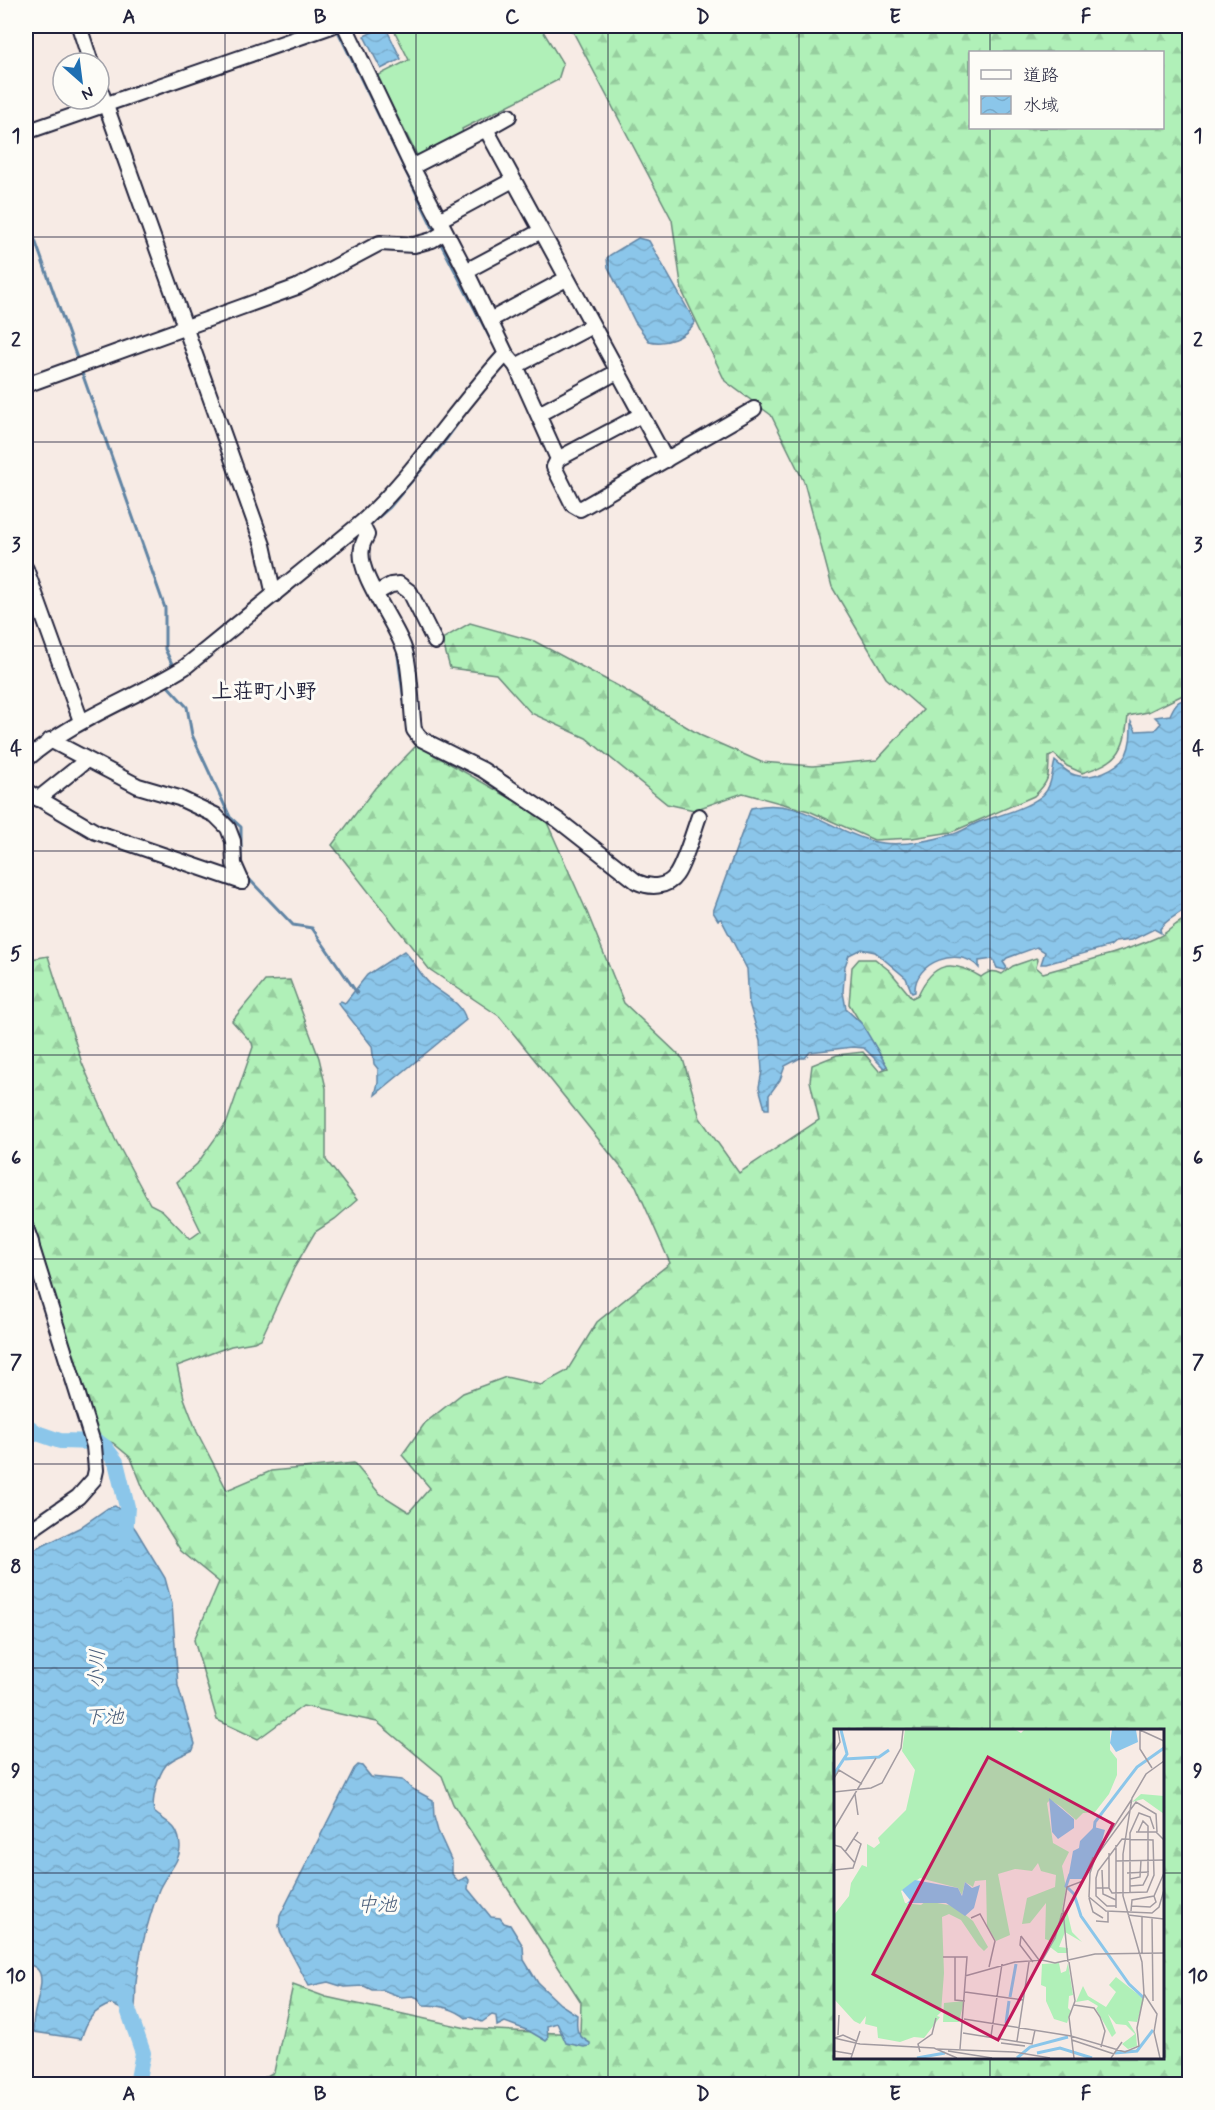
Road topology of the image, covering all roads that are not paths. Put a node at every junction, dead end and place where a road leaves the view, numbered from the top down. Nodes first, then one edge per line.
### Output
1 (79, 26) edge
2 (332, 26) edge
3 (345, 26) edge
4 (87, 51) edge
5 (111, 102) edge
6 (85, 111) edge
7 (108, 111) edge
8 (509, 116) dead end
9 (486, 129) junction
10 (26, 132) edge
11 (412, 167) junction
12 (513, 180) junction
13 (442, 226) junction
14 (541, 231) junction
15 (466, 271) junction
16 (566, 279) junction
17 (490, 320) junction
18 (592, 326) junction
19 (186, 327) junction
20 (506, 354) junction
21 (516, 366) junction
22 (617, 372) junction
23 (26, 385) edge
24 (754, 409) dead end
25 (538, 414) junction
26 (641, 415) junction
27 (558, 459) junction
28 (666, 460) junction
29 (361, 522) junction
30 (26, 569) edge
31 (376, 593) junction
32 (274, 595) junction
33 (435, 642) dead end
34 (81, 721) junction
35 (54, 742) junction
36 (26, 760) edge
37 (83, 763) junction
38 (32, 795) edge
39 (699, 816) dead end
40 (219, 818) junction
41 (26, 1228) edge
42 (29, 1245) edge
43 (26, 1533) edge

1 - 4 street
2 - 5 street
3 - 11 street
6 - 10 street
7 - 19 street
8 - 9 street
9 - 11 street
9 - 12 street
11 - 13 street
12 - 13 street
12 - 14 street
13 - 15 street
13 - 19 street
14 - 15 street
14 - 16 street
15 - 17 street
16 - 17 street
16 - 18 street
17 - 20 street
18 - 21 street
18 - 22 street
19 - 23 street
19 - 32 street
20 - 21 street
20 - 29 street
21 - 25 street
22 - 25 street
22 - 26 street
24 - 28 street
25 - 27 street
26 - 27 street
26 - 28 street
27 - 28 street
29 - 31 street
29 - 32 street
30 - 34 street
31 - 33 street
31 - 39 street
32 - 34 street
34 - 35 street
35 - 36 street
35 - 37 street
35 - 40 street
37 - 38 street
37 - 40 street
38 - 40 street
41 - 42 street
42 - 43 street

